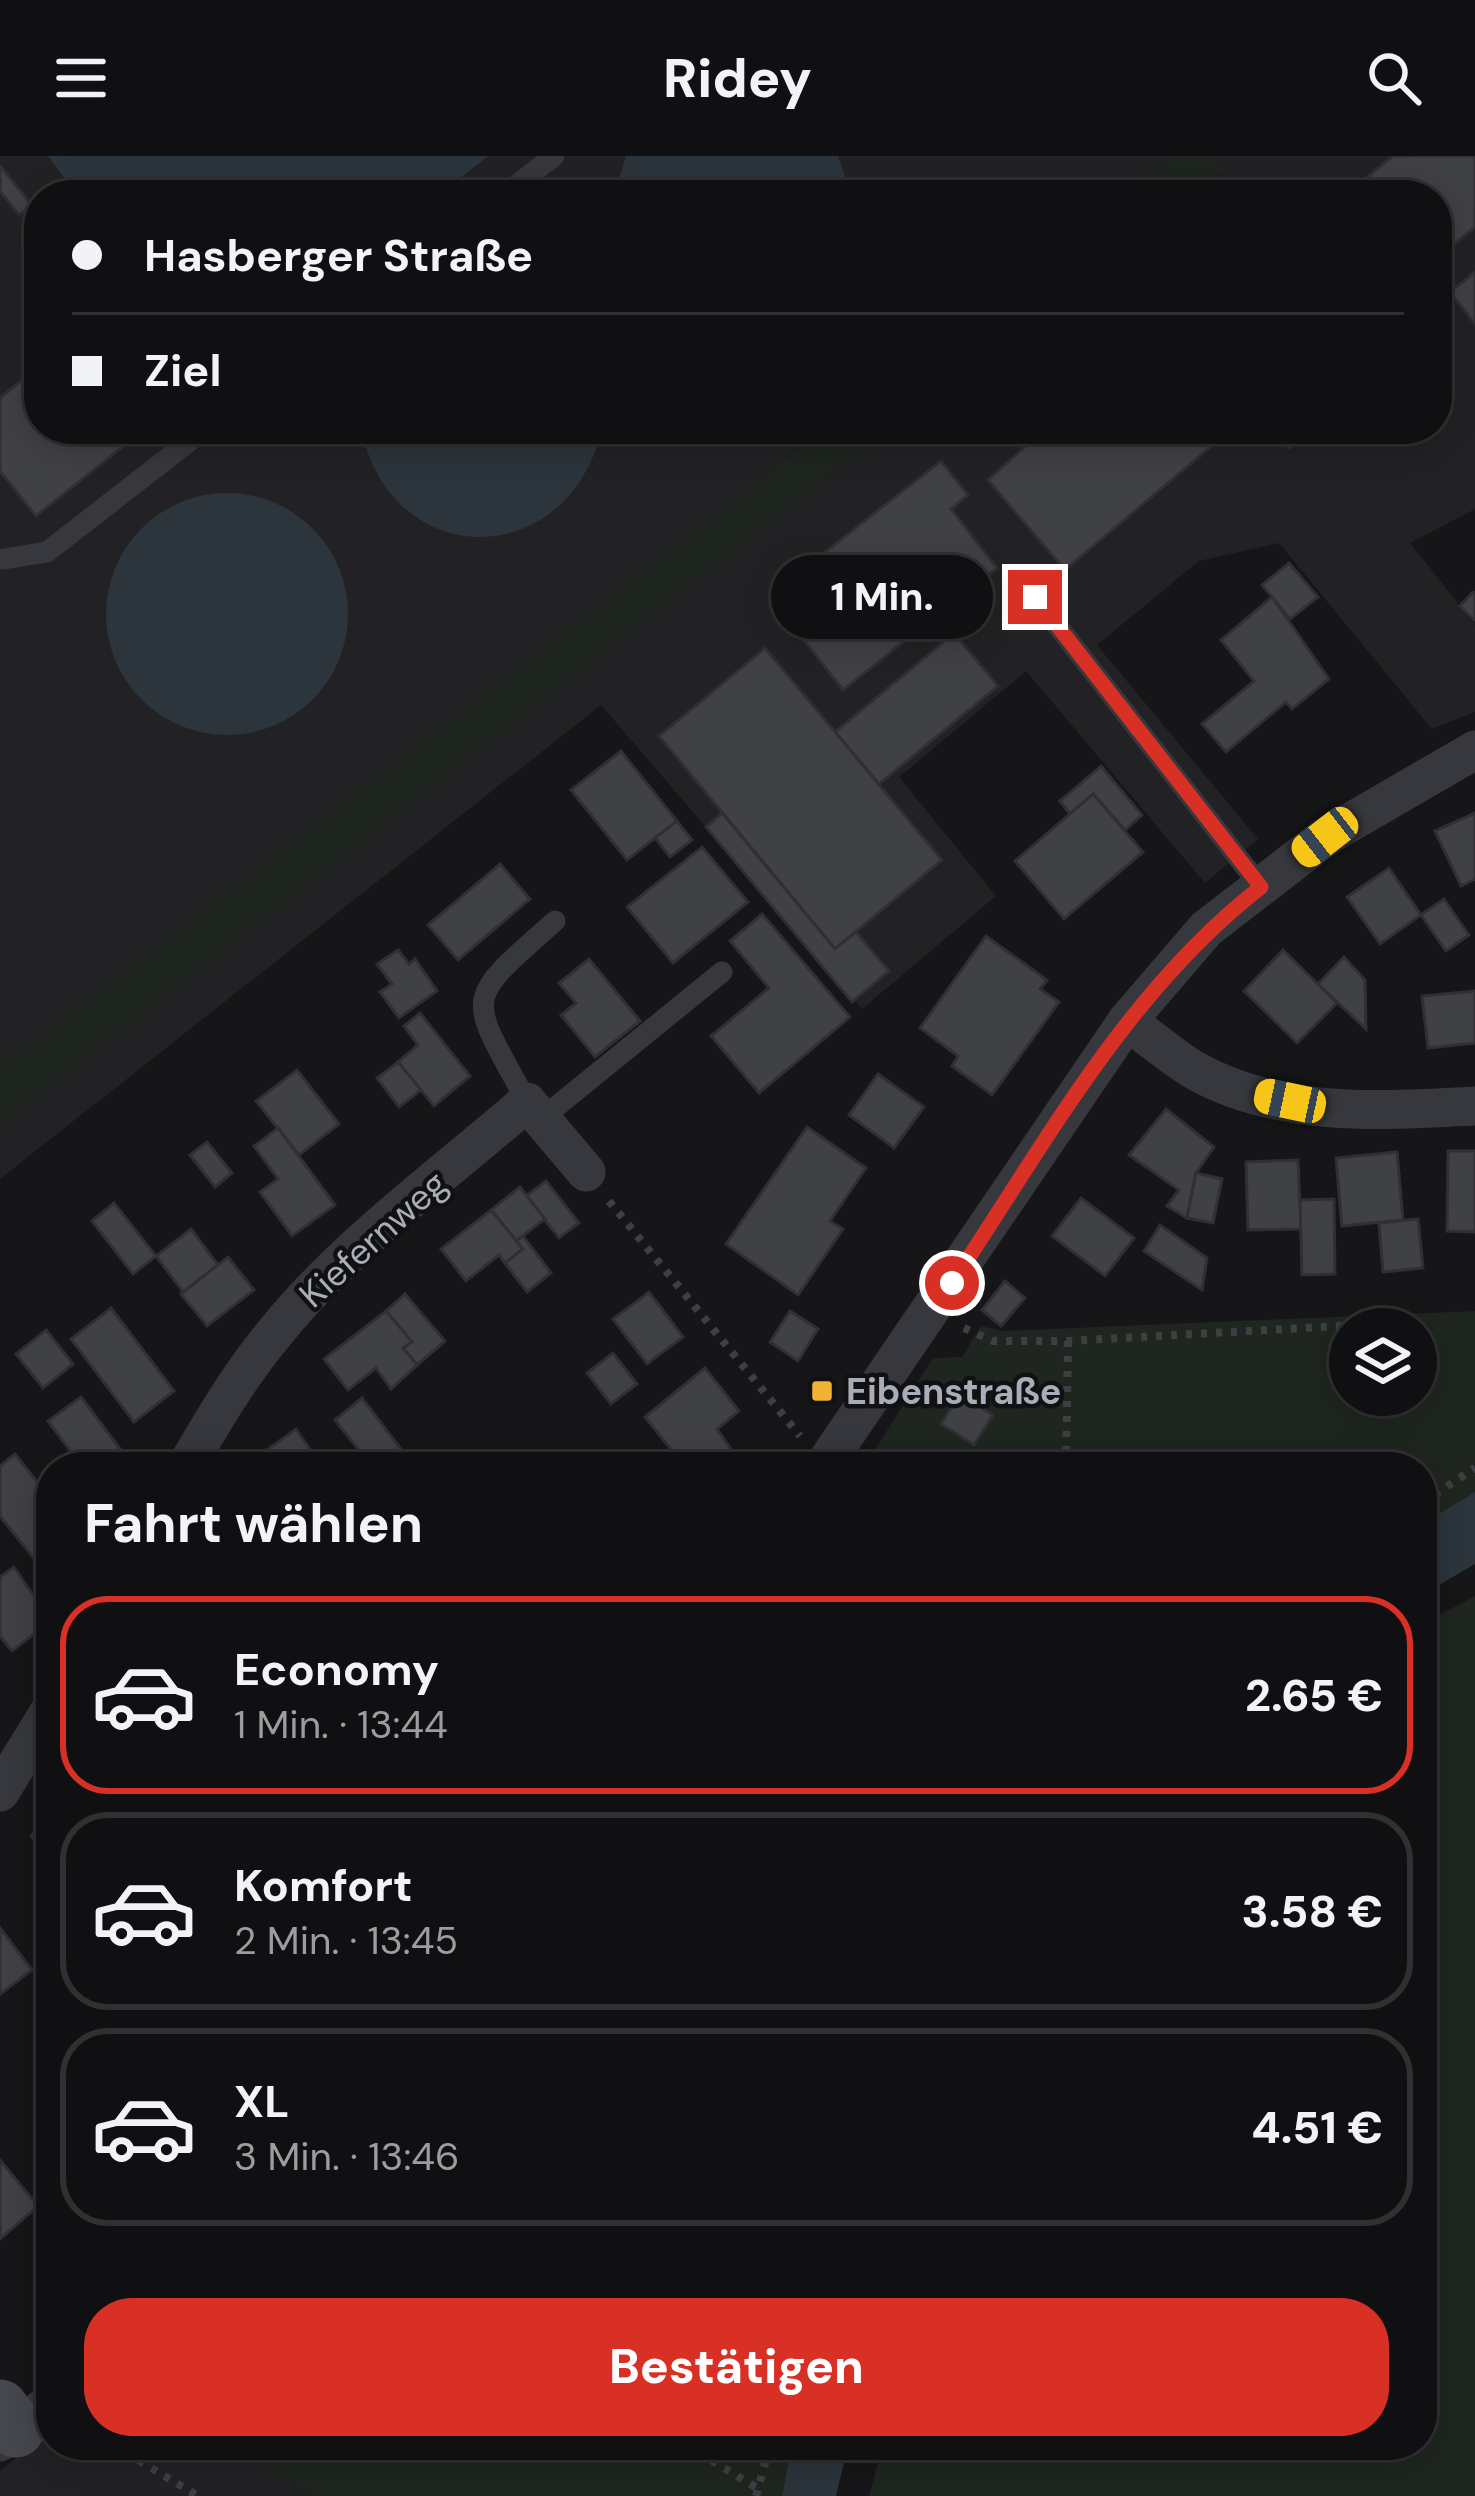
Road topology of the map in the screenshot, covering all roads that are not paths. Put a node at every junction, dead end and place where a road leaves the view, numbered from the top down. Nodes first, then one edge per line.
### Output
1 (554, 156) edge
2 (523, 180) edge
3 (186, 444) edge
4 (1, 560) edge
5 (1035, 597) dead end
6 (1475, 750) edge
7 (1261, 887) junction
8 (555, 921) dead end
9 (722, 972) dead end
10 (1127, 1021) junction
11 (1475, 1106) edge
12 (534, 1111) junction
13 (586, 1172) road end
14 (195, 1452) edge
15 (834, 1452) edge
16 (36, 1733) edge
17 (0, 1792) edge

1 - 2 lane
3 - 4 lane
5 - 7 lane
6 - 7 street
7 - 10 street
8 - 12 lane
9 - 12 lane
10 - 11 street
10 - 15 street
12 - 13 street
12 - 14 street, Kiefernweg
16 - 17 street

